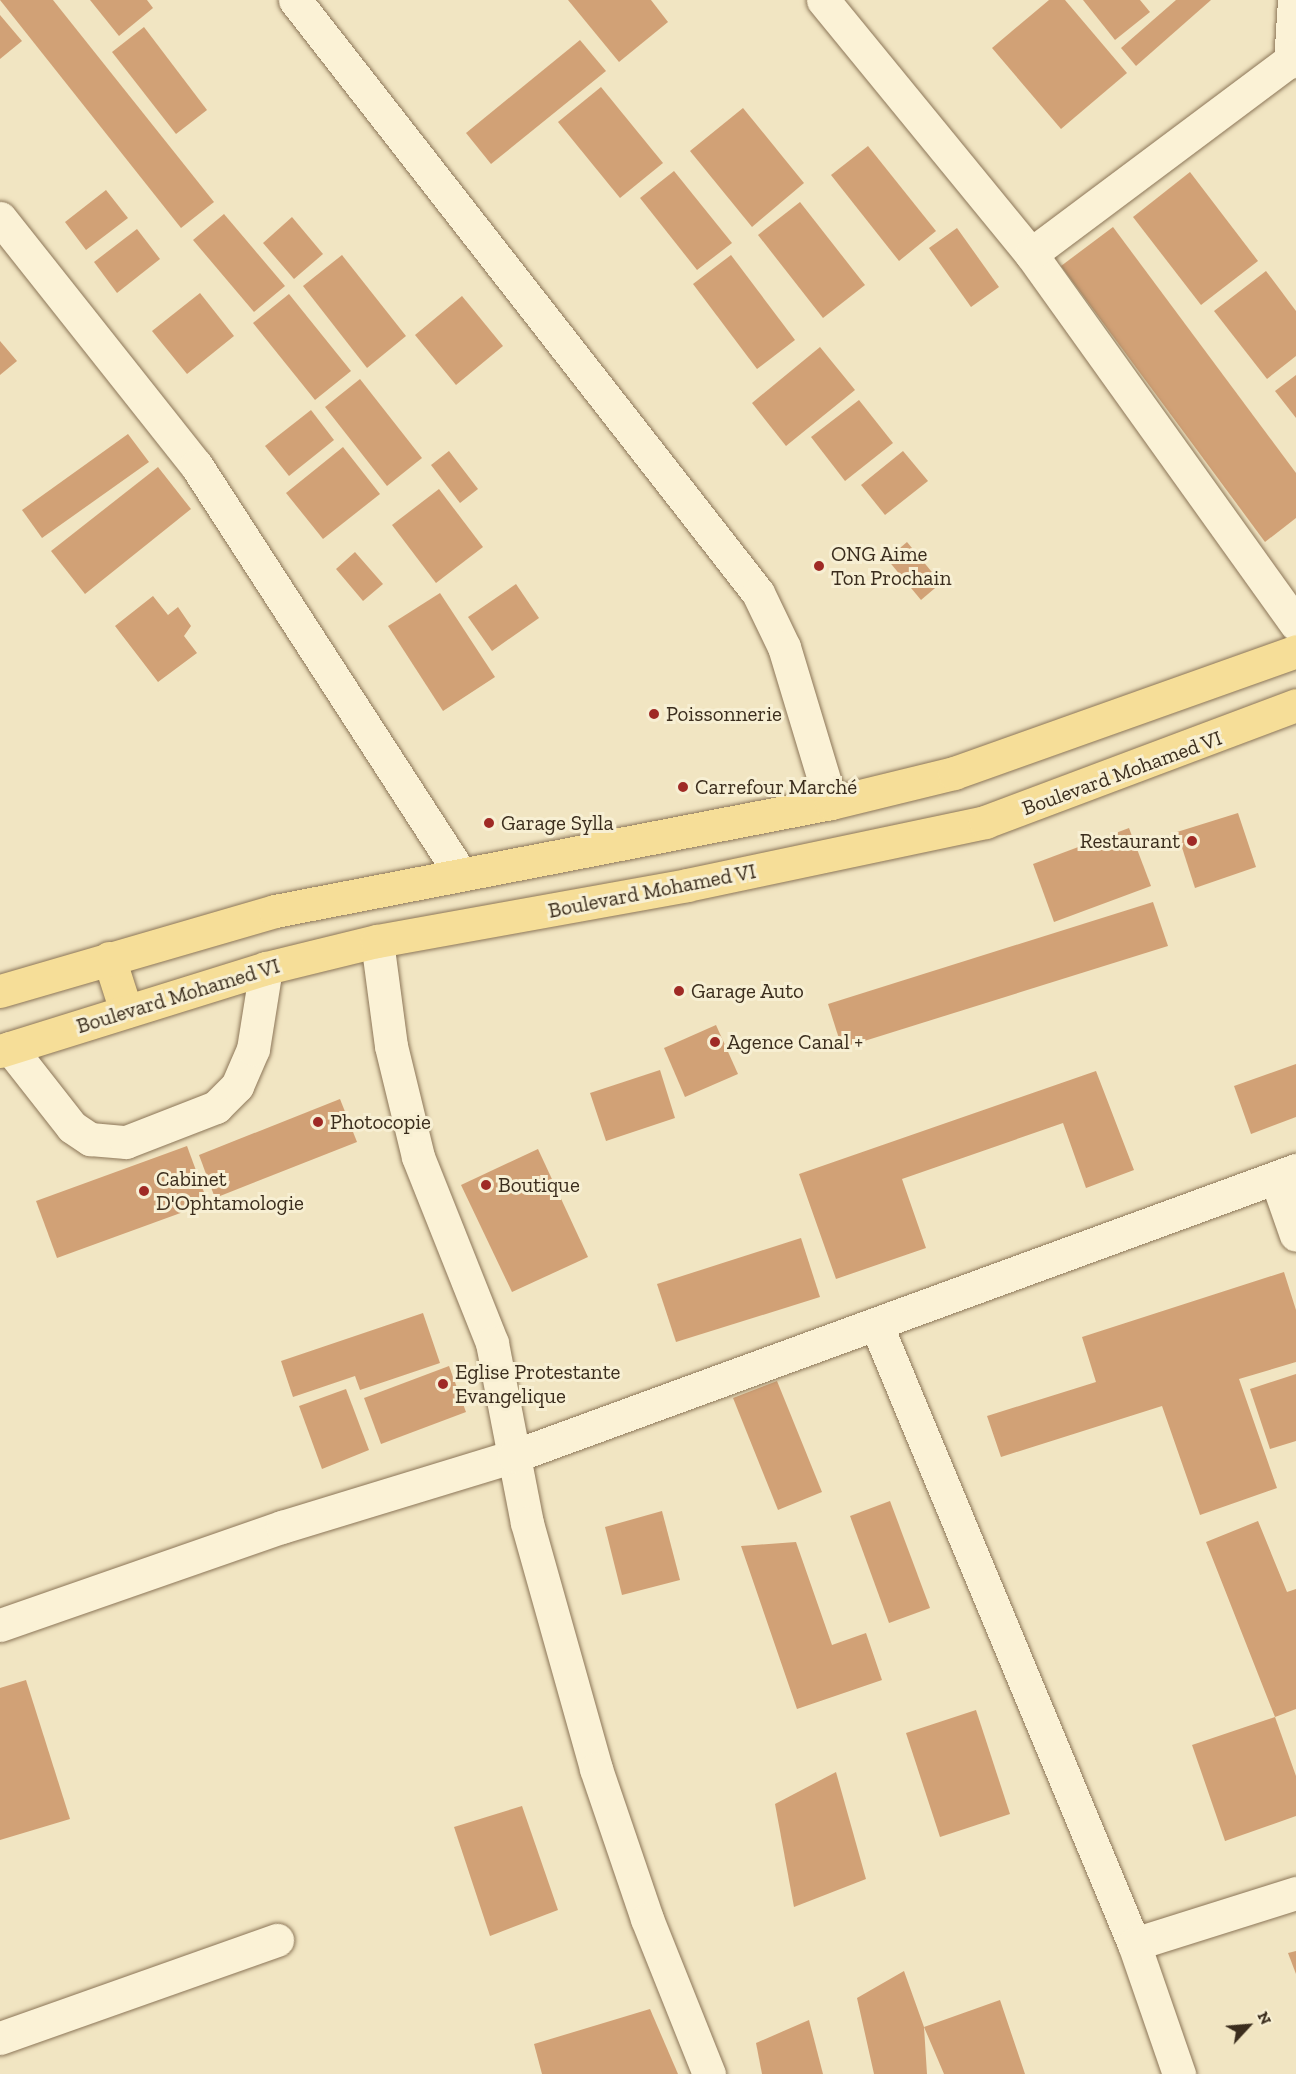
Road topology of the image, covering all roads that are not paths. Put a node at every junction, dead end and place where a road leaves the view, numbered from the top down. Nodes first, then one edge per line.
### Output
1 (295, 0) edge
2 (823, 0) edge
3 (1294, 0) edge
4 (1293, 59) edge
5 (0, 218) edge
6 (1031, 254) junction
7 (1296, 624) edge
8 (1296, 651) edge
9 (1296, 705) edge
10 (831, 803) junction
11 (459, 872) junction
12 (377, 941) junction
13 (109, 958) junction
14 (266, 968) junction
15 (0, 991) edge
16 (126, 1011) junction
17 (5, 1049) edge
18 (1286, 1174) edge
19 (1296, 1235) edge
20 (876, 1324) junction
21 (514, 1456) junction
22 (0, 1625) edge
23 (1296, 1893) edge
24 (277, 1940) dead end
25 (1134, 1944) junction
26 (0, 2038) edge
27 (709, 2074) edge
28 (1179, 2074) edge

1 - 10 street
2 - 6 street
3 - 4 street
4 - 6 street
5 - 11 street
6 - 7 street
8 - 10 main road
9 - 12 main road, Boulevard Mohamed VI
10 - 11 main road
11 - 13 main road
12 - 14 main road, Boulevard Mohamed VI
12 - 21 street
13 - 15 main road
13 - 16 main road
14 - 16 main road, Boulevard Mohamed VI
14 - 17 street
16 - 17 main road, Boulevard Mohamed VI
18 - 19 street
18 - 20 street
20 - 21 street
20 - 25 street
21 - 22 street
21 - 27 street
23 - 25 street
24 - 26 street
25 - 28 street

